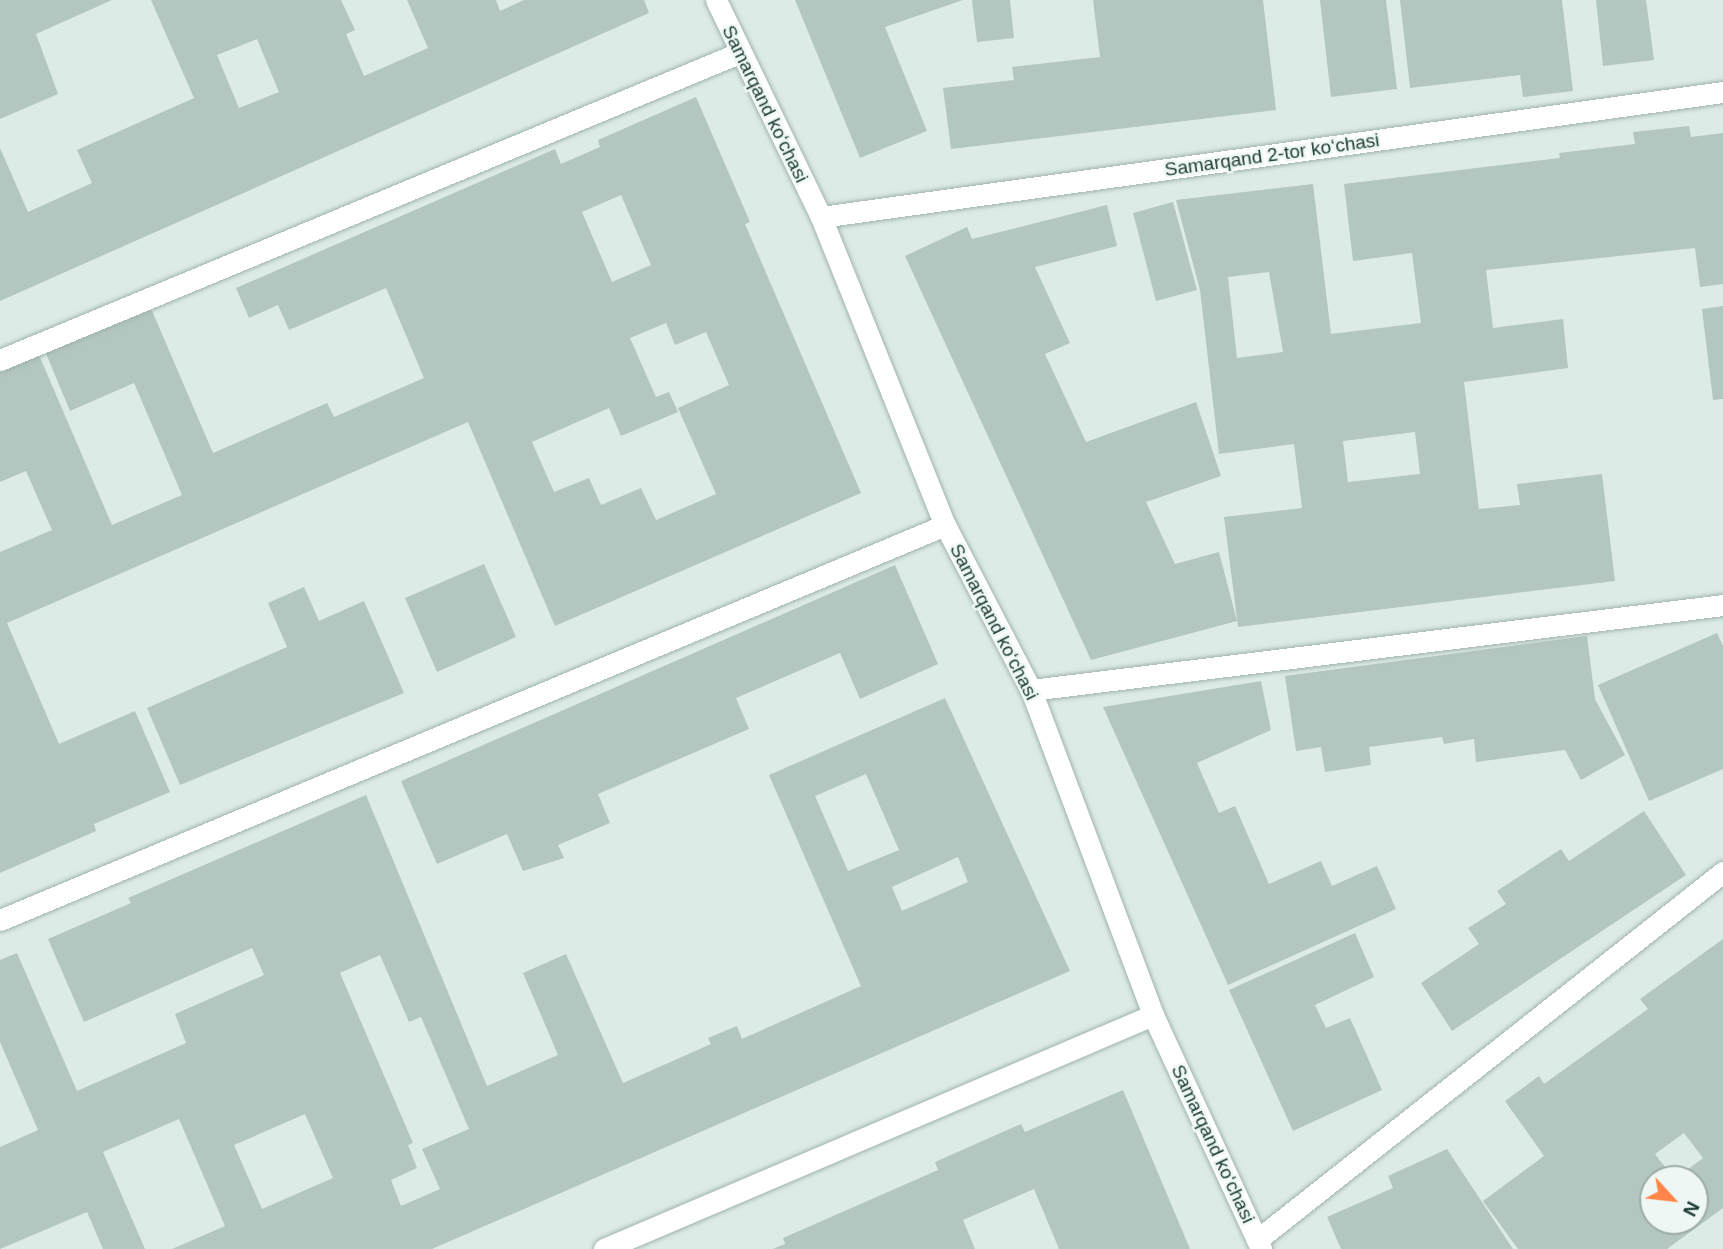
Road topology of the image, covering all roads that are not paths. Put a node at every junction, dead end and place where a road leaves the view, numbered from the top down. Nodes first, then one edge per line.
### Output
1 (716, 0) edge
2 (739, 52) junction
3 (1723, 92) edge
4 (821, 218) junction
5 (0, 360) edge
6 (945, 525) junction
7 (1723, 605) edge
8 (1031, 690) junction
9 (1723, 872) edge
10 (0, 920) edge
11 (1153, 1015) junction
12 (1259, 1244) edge
13 (604, 1249) edge

1 - 2 street, Samarqand ko‘chasi
2 - 4 street, Samarqand ko‘chasi
2 - 5 street
3 - 4 street, Samarqand 2-tor koʻchasi
4 - 6 street, Samarqand ko‘chasi
6 - 8 street, Samarqand ko‘chasi
6 - 10 street
7 - 8 street
8 - 11 street, Samarqand ko‘chasi
9 - 12 street
11 - 12 street, Samarqand ko‘chasi
11 - 13 street

